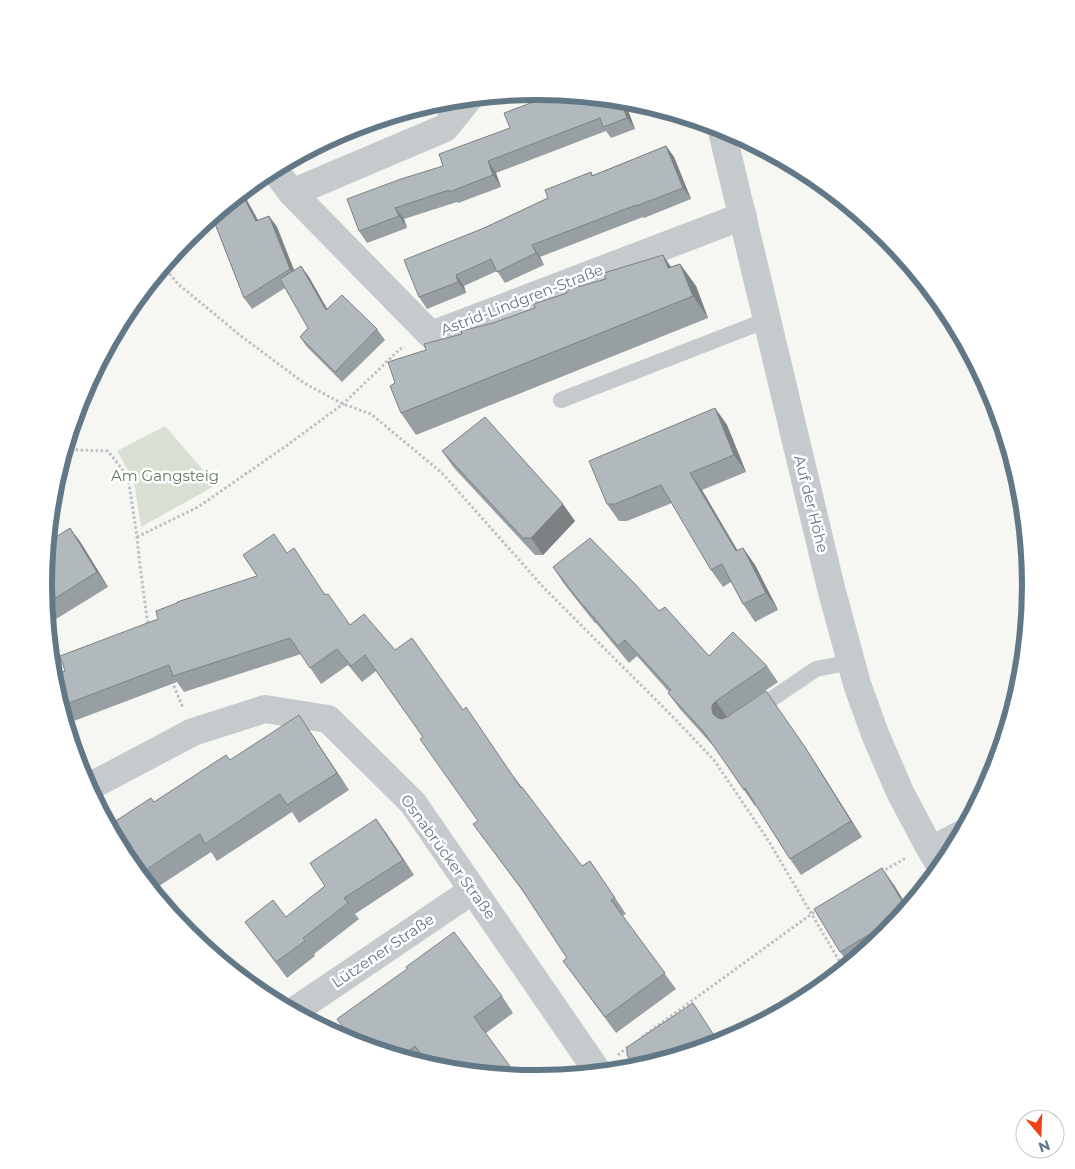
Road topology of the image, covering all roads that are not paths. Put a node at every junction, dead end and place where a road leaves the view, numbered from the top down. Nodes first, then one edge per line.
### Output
1 (463, 106) edge
2 (723, 136) edge
3 (278, 175) edge
4 (292, 193) junction
5 (743, 216) junction
6 (767, 320) junction
7 (561, 400) dead end
8 (851, 662) junction
9 (740, 720) edge
10 (96, 784) edge
11 (949, 842) edge
12 (934, 856) edge
13 (473, 890) junction
14 (300, 1007) edge
15 (592, 1066) edge

1 - 4 street
2 - 5 street, Auf der Höhe
3 - 4 street, Astrid-Lindgren-Straße
4 - 5 street, Astrid-Lindgren-Straße
5 - 6 street, Auf der Höhe
6 - 7 lane
6 - 8 street, Auf der Höhe
8 - 9 lane
8 - 12 street, Auf der Höhe
10 - 13 street, Osnabrücker Straße
11 - 12 lane
13 - 14 street, Lützener Straße
13 - 15 street, Osnabrücker Straße

